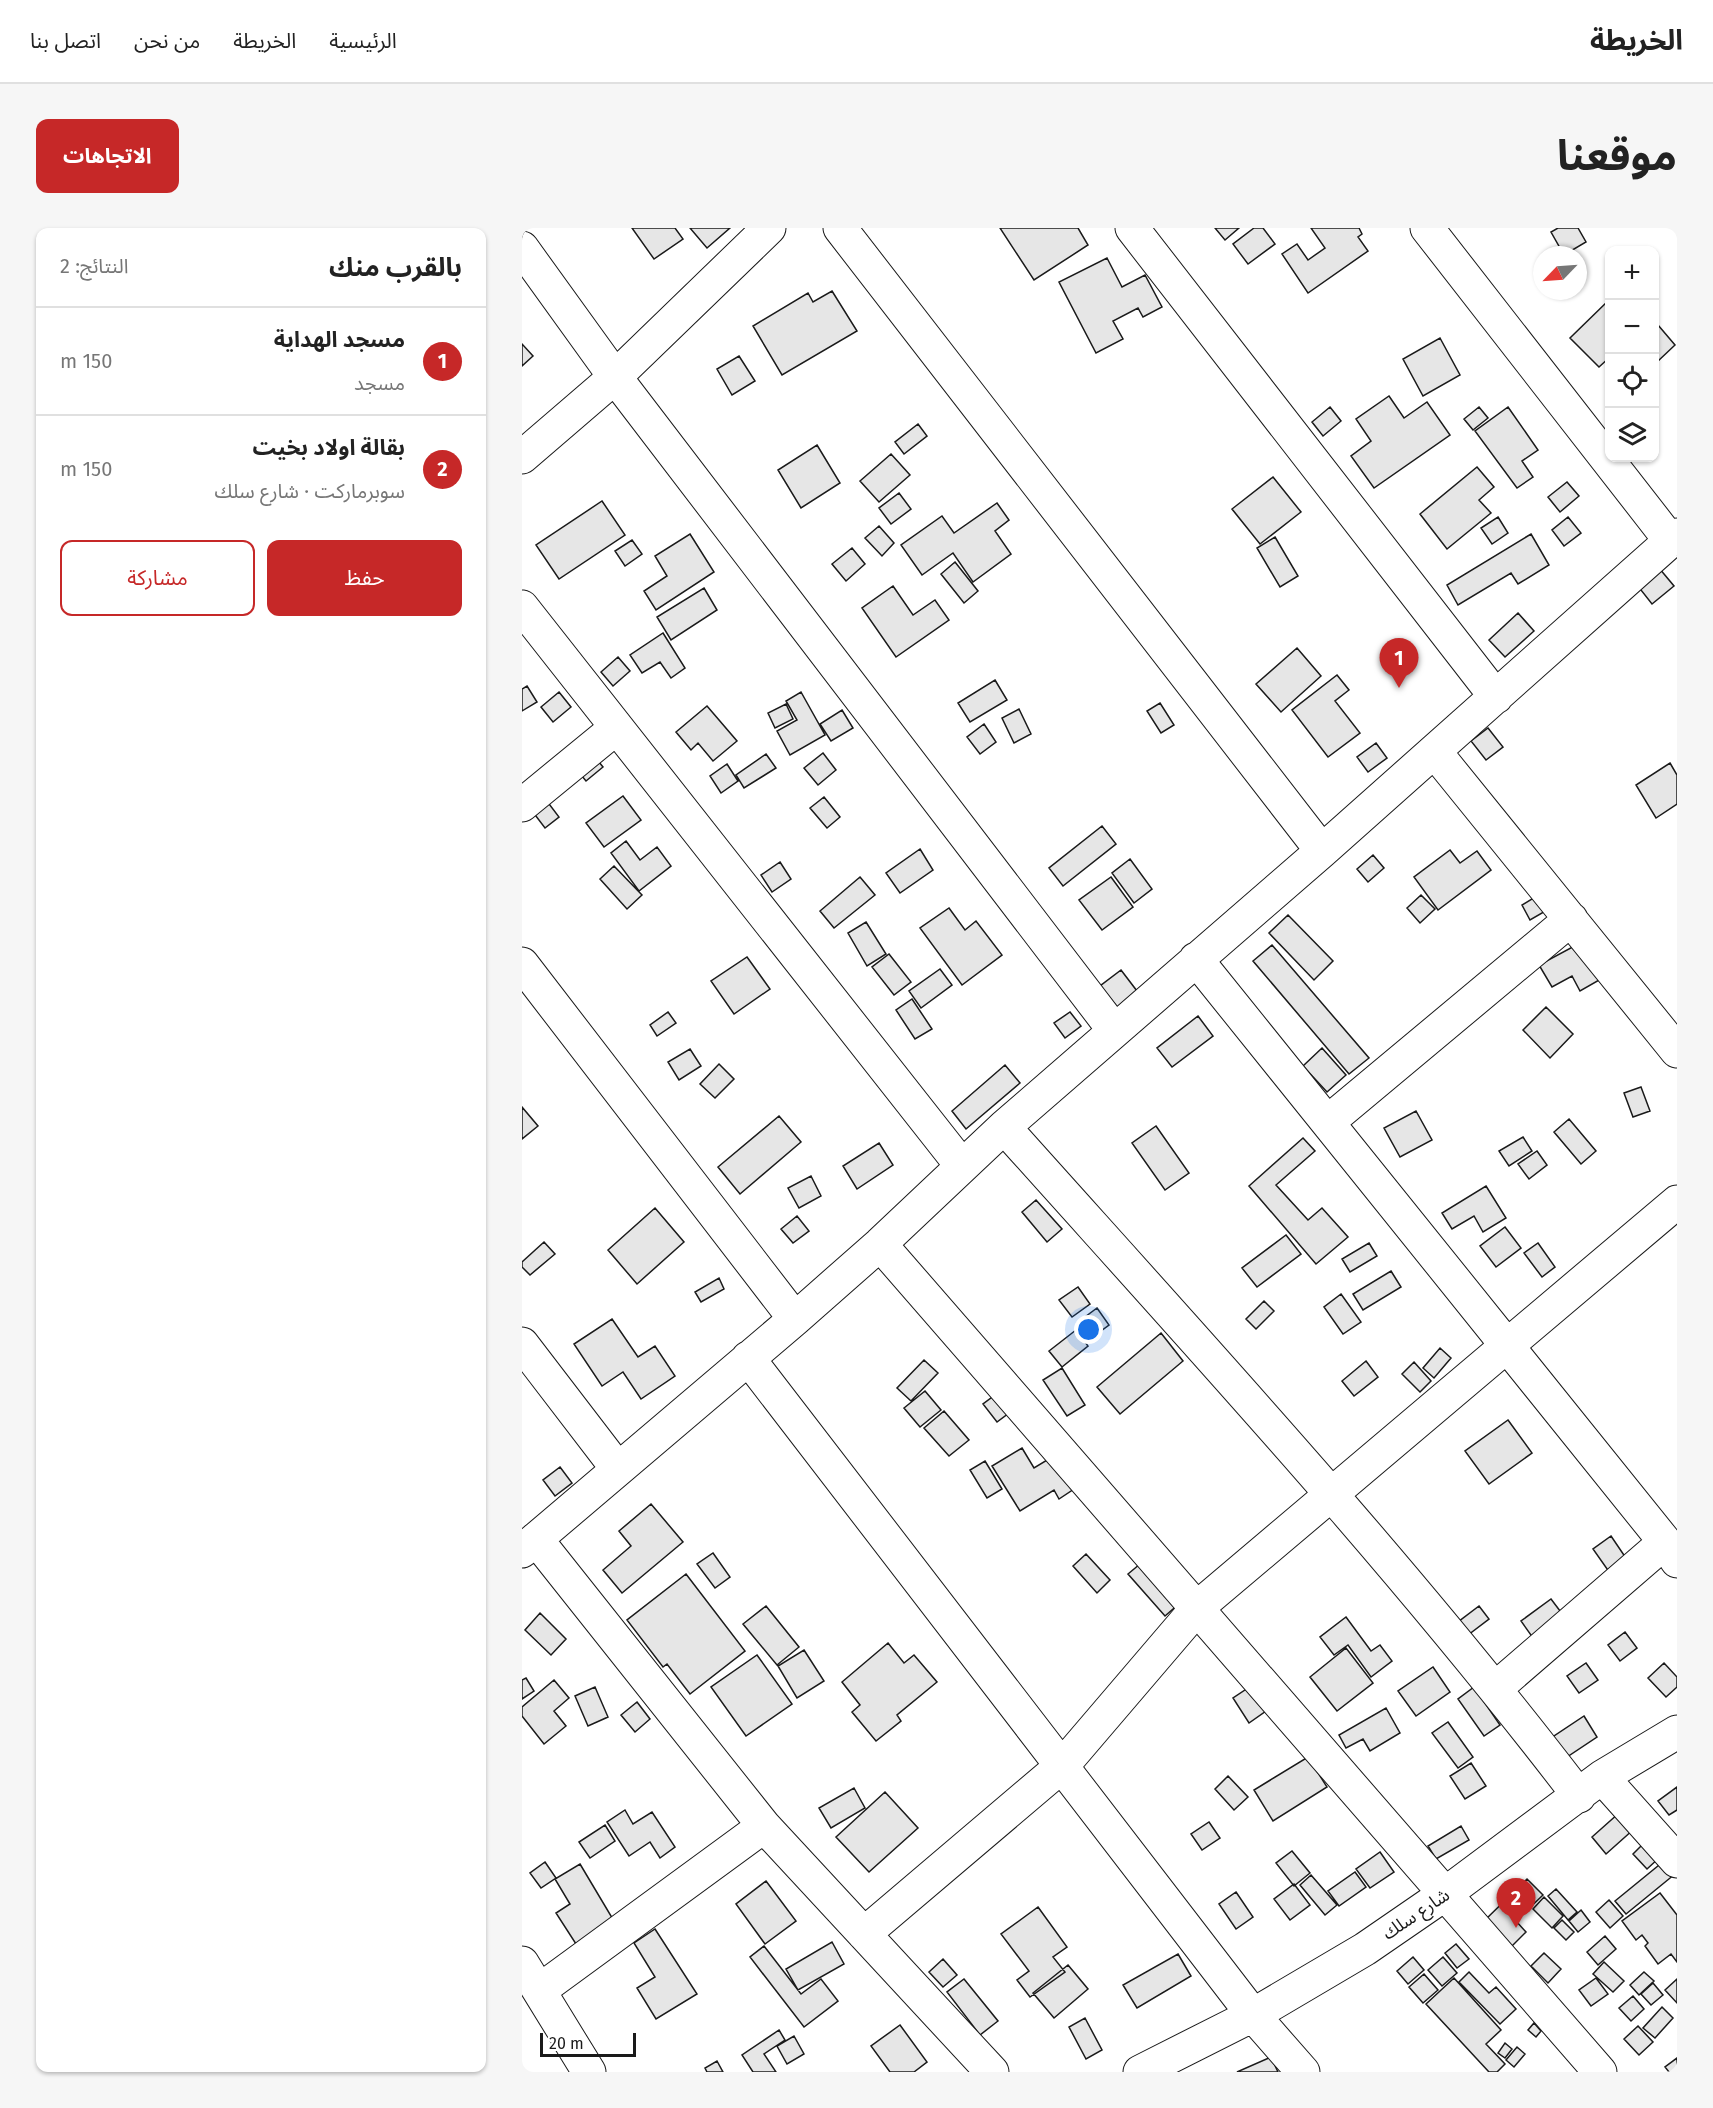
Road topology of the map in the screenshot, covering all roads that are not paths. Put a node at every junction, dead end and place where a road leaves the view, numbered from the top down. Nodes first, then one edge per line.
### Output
1 (769, 228) edge
2 (840, 228) edge
3 (1132, 228) edge
4 (1427, 228) edge
5 (522, 248) edge
6 (615, 377) junction
7 (522, 457) edge
8 (1674, 538) edge
9 (522, 608) edge
10 (1496, 697) junction
11 (616, 728) junction
12 (1435, 752) junction
13 (522, 805) edge
14 (1322, 851) junction
15 (1572, 919) junction
16 (1196, 959) junction
17 (522, 964) edge
18 (1114, 1030) junction
19 (1677, 1051) edge
20 (1329, 1121) junction
21 (1004, 1127) junction
22 (962, 1166) junction
23 (1677, 1202) edge
24 (880, 1244) junction
25 (795, 1319) junction
26 (522, 1344) edge
27 (1507, 1346) junction
28 (748, 1358) junction
29 (617, 1468) junction
30 (1332, 1493) junction
31 (529, 1545) edge
32 (1671, 1551) edge
33 (1198, 1607) junction
34 (1496, 1688) junction
35 (1677, 1732) edge
36 (1063, 1766) junction
37 (1591, 1787) junction
38 (764, 1826) junction
39 (1677, 1861) edge
40 (1445, 1894) junction
41 (864, 1934) junction
42 (531, 1976) edge
43 (1252, 2015) junction
44 (590, 2072) edge
45 (992, 2072) edge
46 (1140, 2072) edge
47 (1303, 2072) edge
48 (1600, 2072) edge

1 - 6 street
2 - 14 street
3 - 10 street
4 - 8 street
5 - 6 street
6 - 7 street
6 - 18 street
8 - 10 street
9 - 11 street
10 - 12 street
11 - 13 street
11 - 22 street
12 - 14 street
12 - 15 street
14 - 16 street
15 - 19 street
15 - 20 street
16 - 18 street
16 - 20 street
17 - 25 street
18 - 21 street
20 - 27 street
21 - 22 street
21 - 30 street
22 - 24 street
23 - 27 street
24 - 25 street
24 - 33 street
25 - 28 street
26 - 29 street
27 - 30 street
27 - 32 street
28 - 29 street
28 - 36 street
29 - 31 street
30 - 33 street
30 - 34 street
31 - 38 street
32 - 34 street
33 - 36 street
33 - 40 street
34 - 37 street
35 - 37 street, شارع سلك
36 - 41 street
36 - 43 street
37 - 39 street
37 - 40 street, شارع سلك
38 - 41 street
38 - 42 street
40 - 43 street, شارع سلك
40 - 48 street
41 - 45 street
42 - 44 street
43 - 46 street, شارع سلك
43 - 47 street

